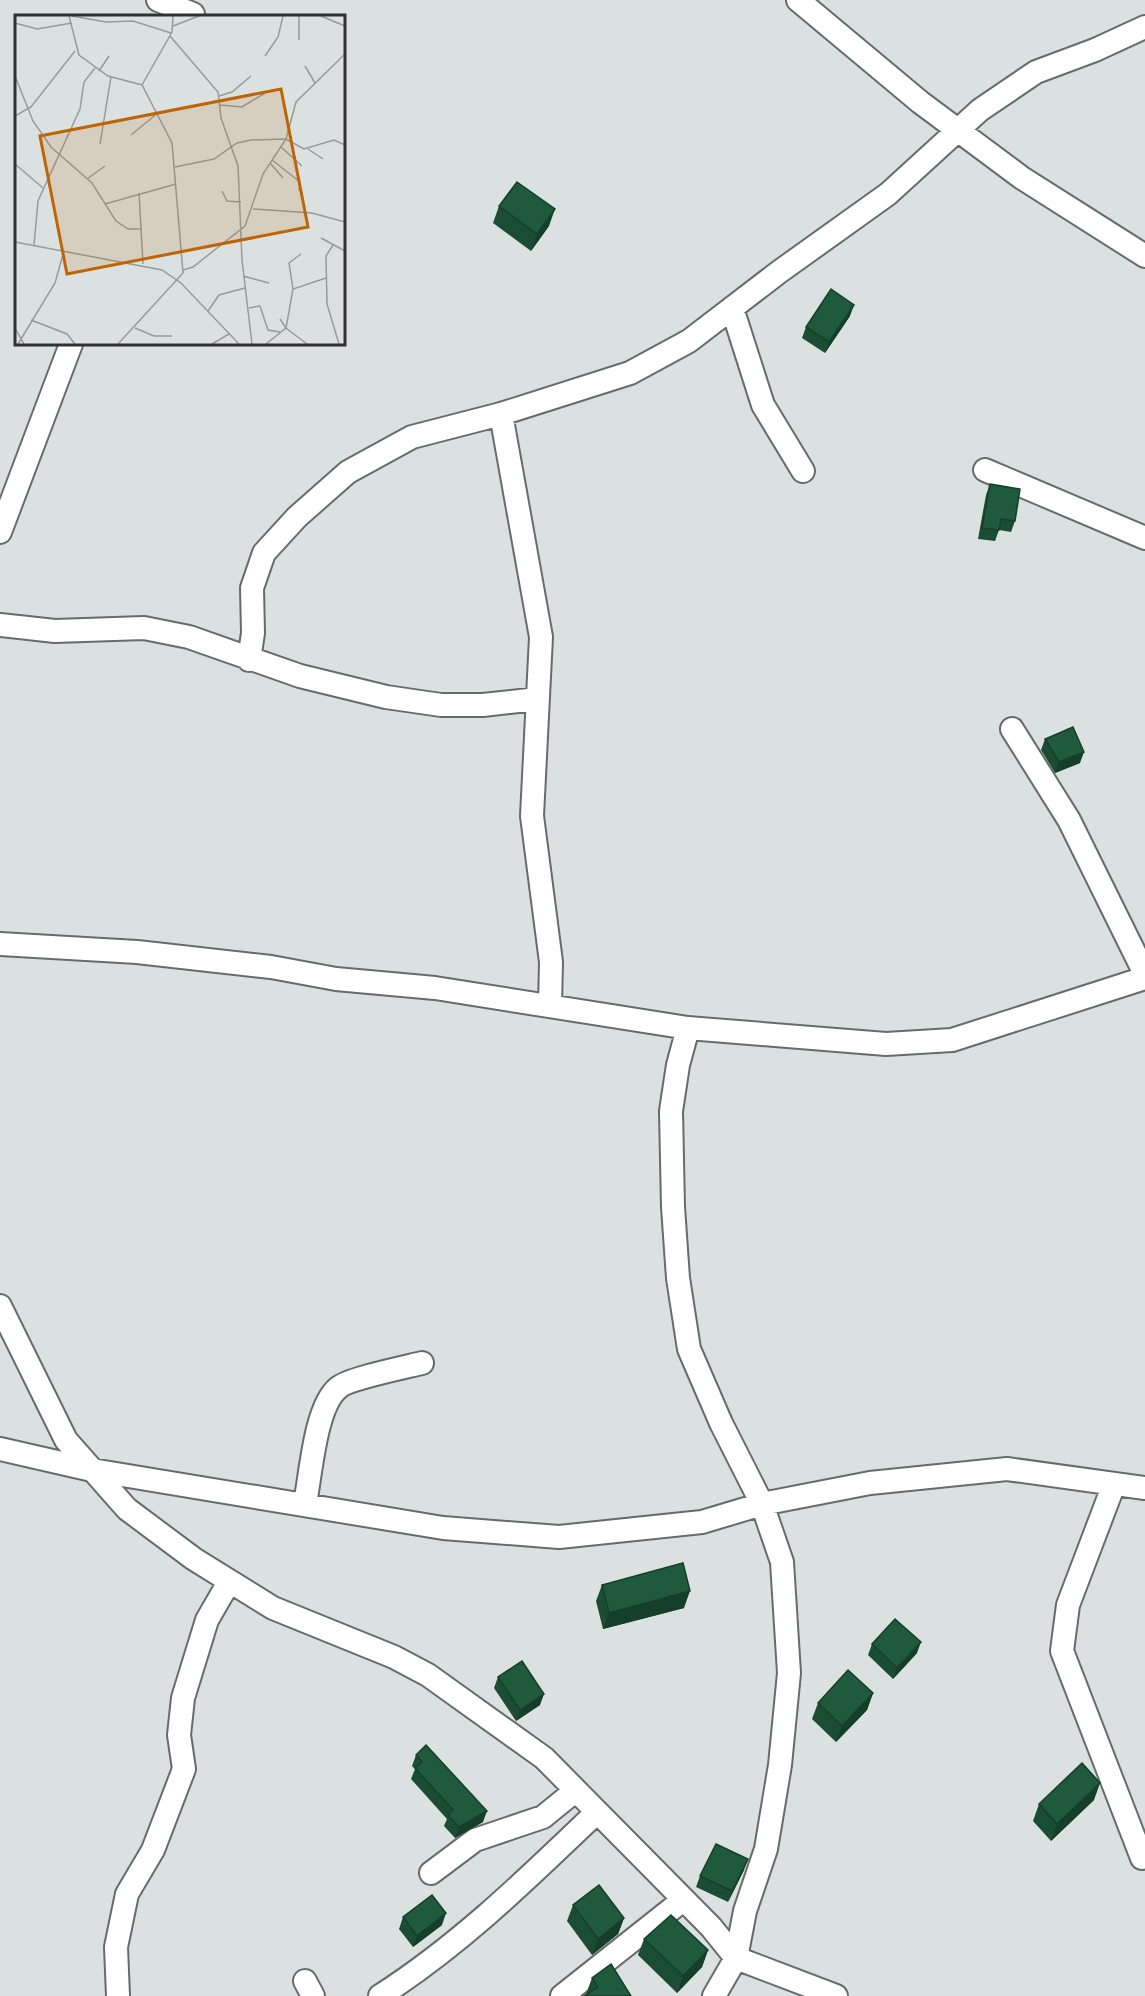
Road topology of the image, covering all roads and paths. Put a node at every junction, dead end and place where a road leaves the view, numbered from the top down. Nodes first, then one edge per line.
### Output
1 (158, 0) edge
2 (798, 0) edge
3 (195, 10) edge
4 (1145, 27) edge
5 (960, 132) junction
6 (1145, 256) edge
7 (732, 308) junction
8 (71, 345) edge
9 (501, 414) junction
10 (986, 470) dead end
11 (803, 471) dead end
12 (0, 532) edge
13 (1145, 538) edge
14 (0, 625) edge
15 (249, 660) junction
16 (537, 699) junction
17 (1012, 729) dead end
18 (0, 944) edge
19 (1145, 976) edge
20 (550, 1006) junction
21 (688, 1028) junction
22 (0, 1306) edge
23 (422, 1363) dead end
24 (0, 1449) edge
25 (92, 1470) junction
26 (1114, 1484) junction
27 (1145, 1488) edge
28 (305, 1503) junction
29 (762, 1504) junction
30 (229, 1582) junction
31 (575, 1791) junction
32 (596, 1813) junction
33 (1142, 1858) dead end
34 (431, 1872) dead end
35 (683, 1900) junction
36 (736, 1958) junction
37 (118, 1996) edge
38 (380, 1996) edge
39 (562, 1996) edge
40 (714, 1996) edge
41 (836, 1996) edge

1 - 3 street
2 - 5 street
4 - 5 street
5 - 6 street
5 - 7 street
7 - 9 street
7 - 11 street
8 - 12 street
9 - 15 street
9 - 16 street
10 - 13 street
14 - 15 street
15 - 16 street
16 - 20 street
17 - 19 street
18 - 20 street
19 - 21 street
20 - 21 street
21 - 29 street
22 - 25 street
23 - 28 street
24 - 25 street
25 - 28 street
25 - 30 street
26 - 27 street
26 - 29 street
26 - 33 street
28 - 29 street
29 - 36 street
30 - 31 street
30 - 37 street
31 - 32 street
31 - 34 street
32 - 35 street
32 - 38 street
35 - 36 street
35 - 39 street
36 - 40 street
36 - 41 street

